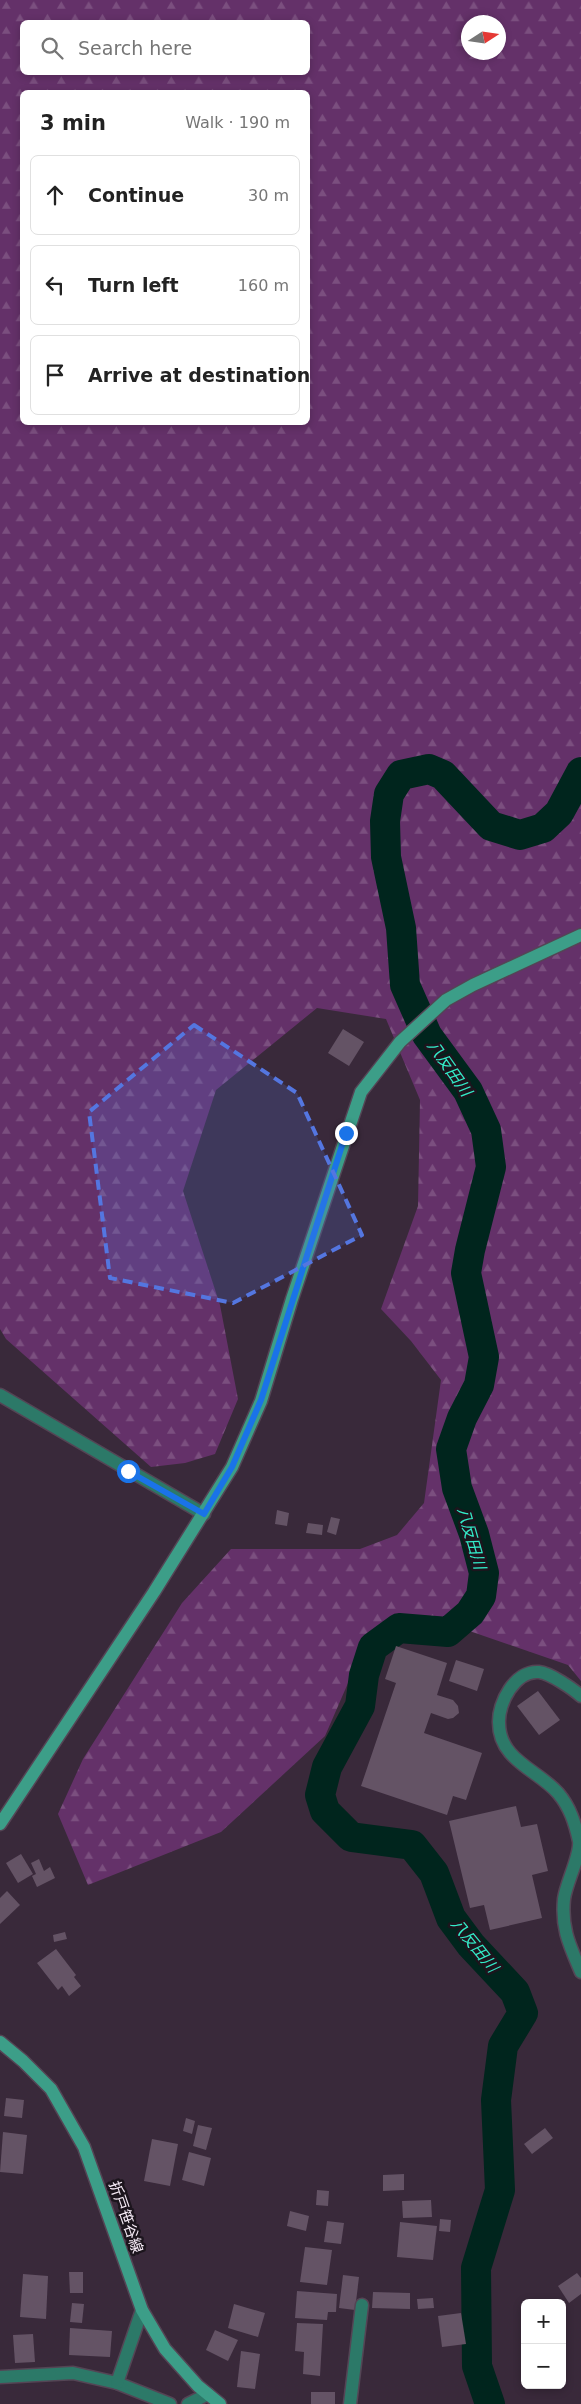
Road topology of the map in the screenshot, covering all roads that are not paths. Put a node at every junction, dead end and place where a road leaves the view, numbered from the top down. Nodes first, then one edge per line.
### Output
1 (581, 935) edge
2 (0, 1395) edge
3 (204, 1514) junction
4 (581, 1696) edge
5 (0, 1824) edge
6 (581, 1972) edge
7 (0, 2042) edge
8 (362, 2305) dead end
9 (142, 2310) junction
10 (0, 2377) edge
11 (117, 2383) junction
12 (208, 2394) junction
13 (170, 2404) edge
14 (188, 2404) edge
15 (220, 2404) edge
16 (350, 2404) edge

1 - 3 street
2 - 3 street
3 - 5 street
4 - 6 street
7 - 9 street, 折戸笹谷線
8 - 16 street
9 - 11 street
9 - 12 street, 折戸笹谷線
10 - 11 street
11 - 13 street
12 - 14 street
12 - 15 street, 折戸笹谷線

